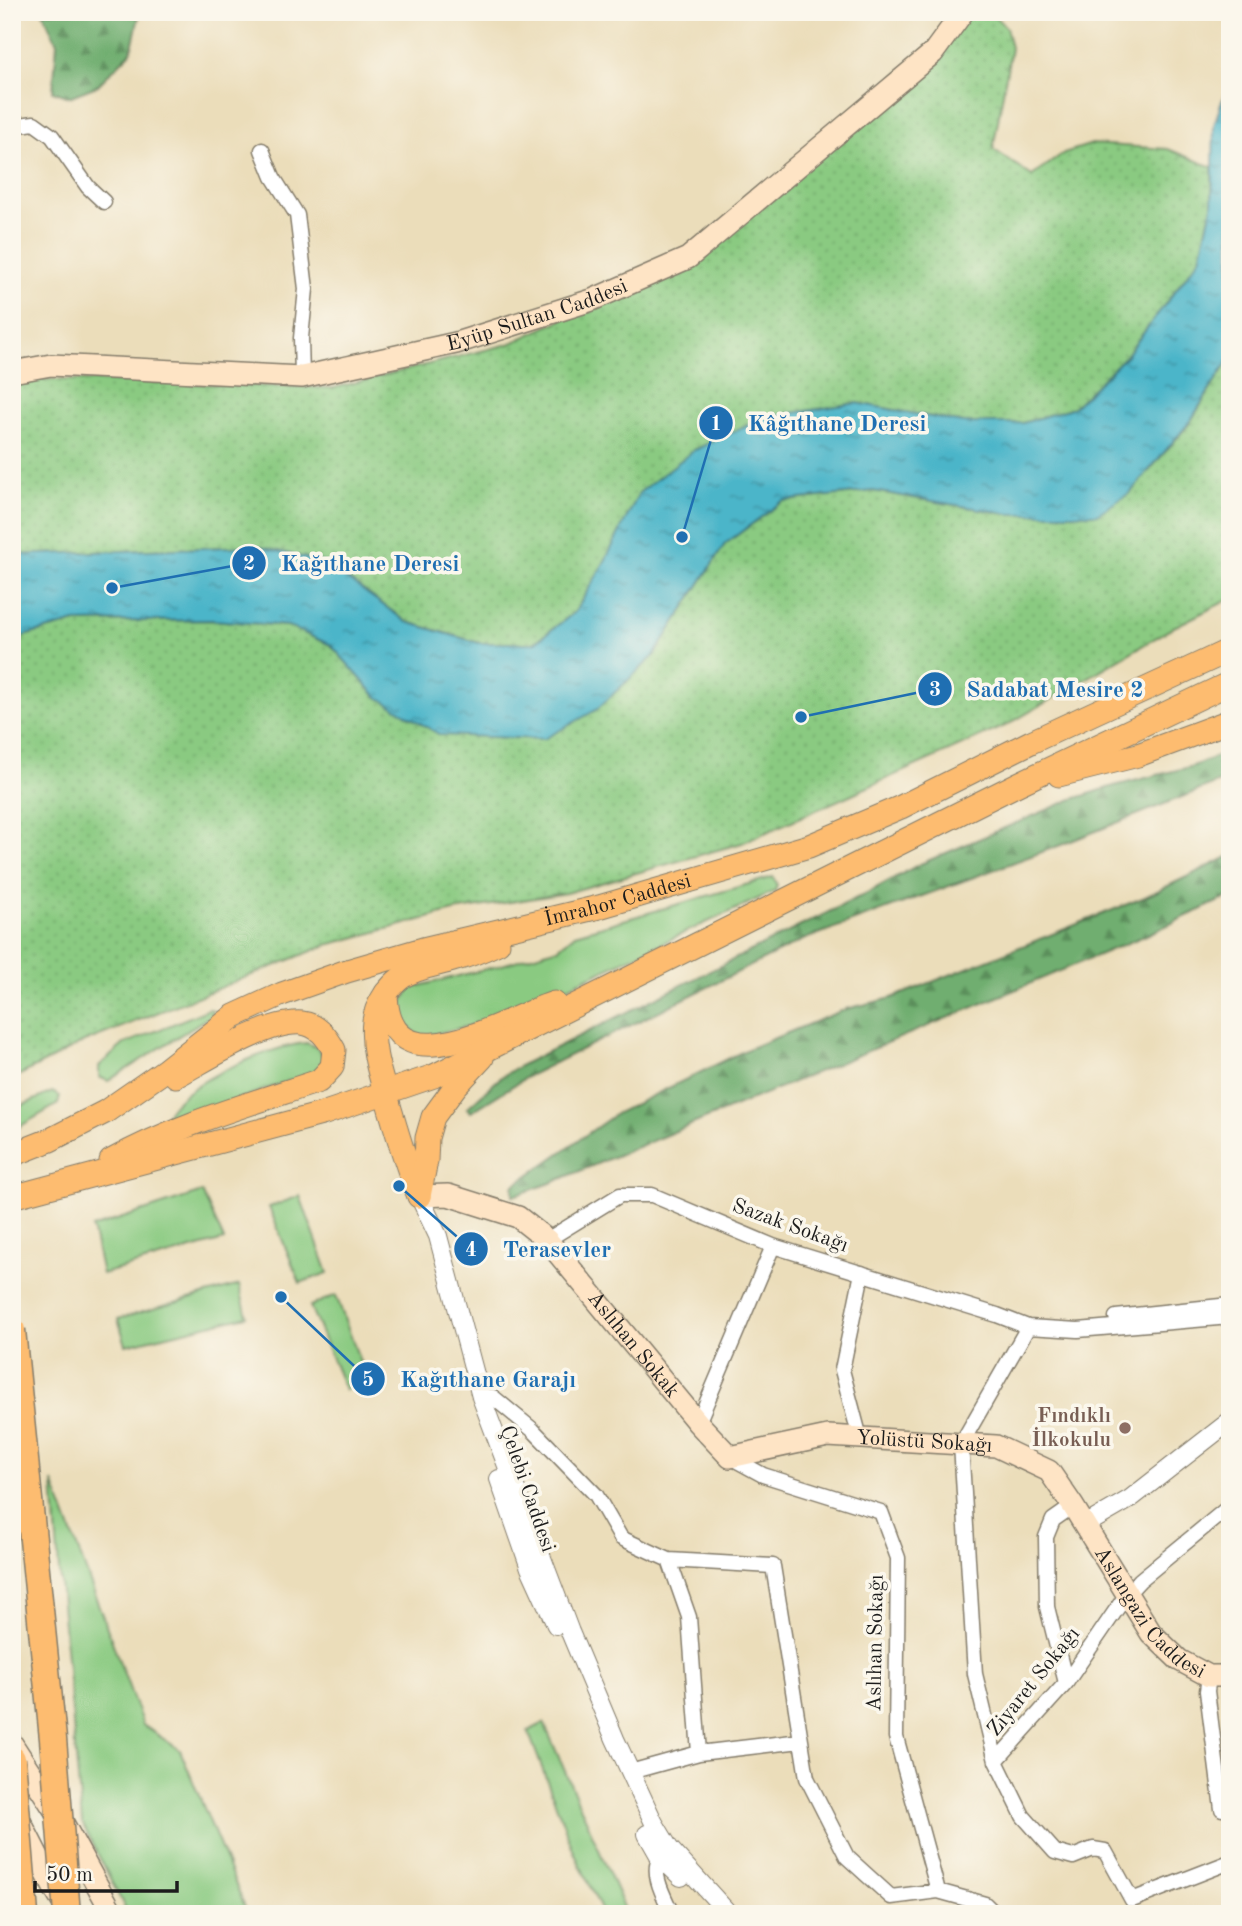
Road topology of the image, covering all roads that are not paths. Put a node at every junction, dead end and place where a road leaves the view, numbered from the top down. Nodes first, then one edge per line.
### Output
1 (963, 12) edge
2 (12, 131) edge
3 (262, 150) dead end
4 (104, 202) dead end
5 (12, 372) edge
6 (302, 377) junction
7 (1230, 650) edge
8 (1230, 683) edge
9 (1230, 721) edge
10 (1018, 784) junction
11 (516, 928) junction
12 (606, 990) junction
13 (386, 993) junction
14 (491, 1049) junction
15 (386, 1094) junction
16 (105, 1112) junction
17 (12, 1154) edge
18 (84, 1177) junction
19 (419, 1196) junction
20 (12, 1197) edge
21 (547, 1240) junction
22 (773, 1246) junction
23 (862, 1273) junction
24 (1230, 1305) edge
25 (1230, 1317) edge
26 (1028, 1327) junction
27 (12, 1330) edge
28 (477, 1399) junction
29 (1230, 1421) edge
30 (698, 1423) junction
31 (860, 1438) junction
32 (961, 1444) junction
33 (730, 1457) junction
34 (1073, 1506) junction
35 (1230, 1506) edge
36 (1085, 1525) junction
37 (669, 1560) junction
38 (1127, 1594) junction
39 (1219, 1676) edge
40 (1066, 1683) junction
41 (801, 1741) junction
42 (12, 1744) edge
43 (699, 1753) junction
44 (12, 1759) edge
45 (996, 1761) junction
46 (625, 1774) junction
47 (12, 1804) edge
48 (1226, 1808) edge
49 (664, 1853) junction
50 (1230, 1862) edge
51 (937, 1891) junction
52 (25, 1914) edge
53 (68, 1914) edge
54 (113, 1914) edge
55 (672, 1914) edge
56 (714, 1914) edge
57 (729, 1914) edge
58 (995, 1914) edge

1 - 6 main road, Eyüp Sultan Caddesi
2 - 4 street
3 - 6 street
5 - 6 main road, Eyüp Sultan Caddesi
7 - 11 main road, İmrahor Caddesi
8 - 10 main road
9 - 10 main road
10 - 12 main road
11 - 13 main road
11 - 16 main road, İmrahor Caddesi
12 - 13 main road
12 - 14 main road
13 - 15 main road
14 - 15 main road
14 - 19 main road
15 - 18 main road
15 - 19 main road
16 - 17 main road, İmrahor Caddesi
16 - 18 main road
18 - 20 main road
19 - 21 main road, Aslıhan Sokak
19 - 28 street, Çelebi Caddesi
21 - 22 street, Sazak Sokağı
21 - 30 main road, Aslıhan Sokak
22 - 23 street, Sazak Sokağı
22 - 30 street
23 - 26 street, Sazak Sokağı
23 - 31 street
24 - 26 street
25 - 26 street, Sazak Sokağı
26 - 32 street
27 - 53 highway, bridge
28 - 37 street
28 - 46 street, Çelebi Caddesi
29 - 36 street
30 - 33 main road, Aslıhan Sokak
31 - 32 main road, Yolüstü Sokağı
31 - 33 main road, Yolüstü Sokağı
32 - 34 main road, Yolüstü Sokağı
32 - 45 street
33 - 51 street, Aslıhan Sokağı
34 - 36 main road, Yolüstü Sokağı
34 - 40 street
35 - 38 street, Ziyaret Sokağı
36 - 38 main road, Aslangazi Caddesi
37 - 41 street
37 - 43 street
38 - 39 main road, Aslangazi Caddesi
38 - 40 street, Ziyaret Sokağı
39 - 48 street
40 - 45 street, Ziyaret Sokağı
41 - 43 street
41 - 51 street
42 - 54 main road
43 - 46 street
44 - 52 highway, bridge
45 - 50 street
46 - 49 street, Çelebi Caddesi
47 - 53 main road
49 - 55 street
49 - 56 street, Çelebi Caddesi
49 - 57 street, Çelebi Caddesi
51 - 58 street

